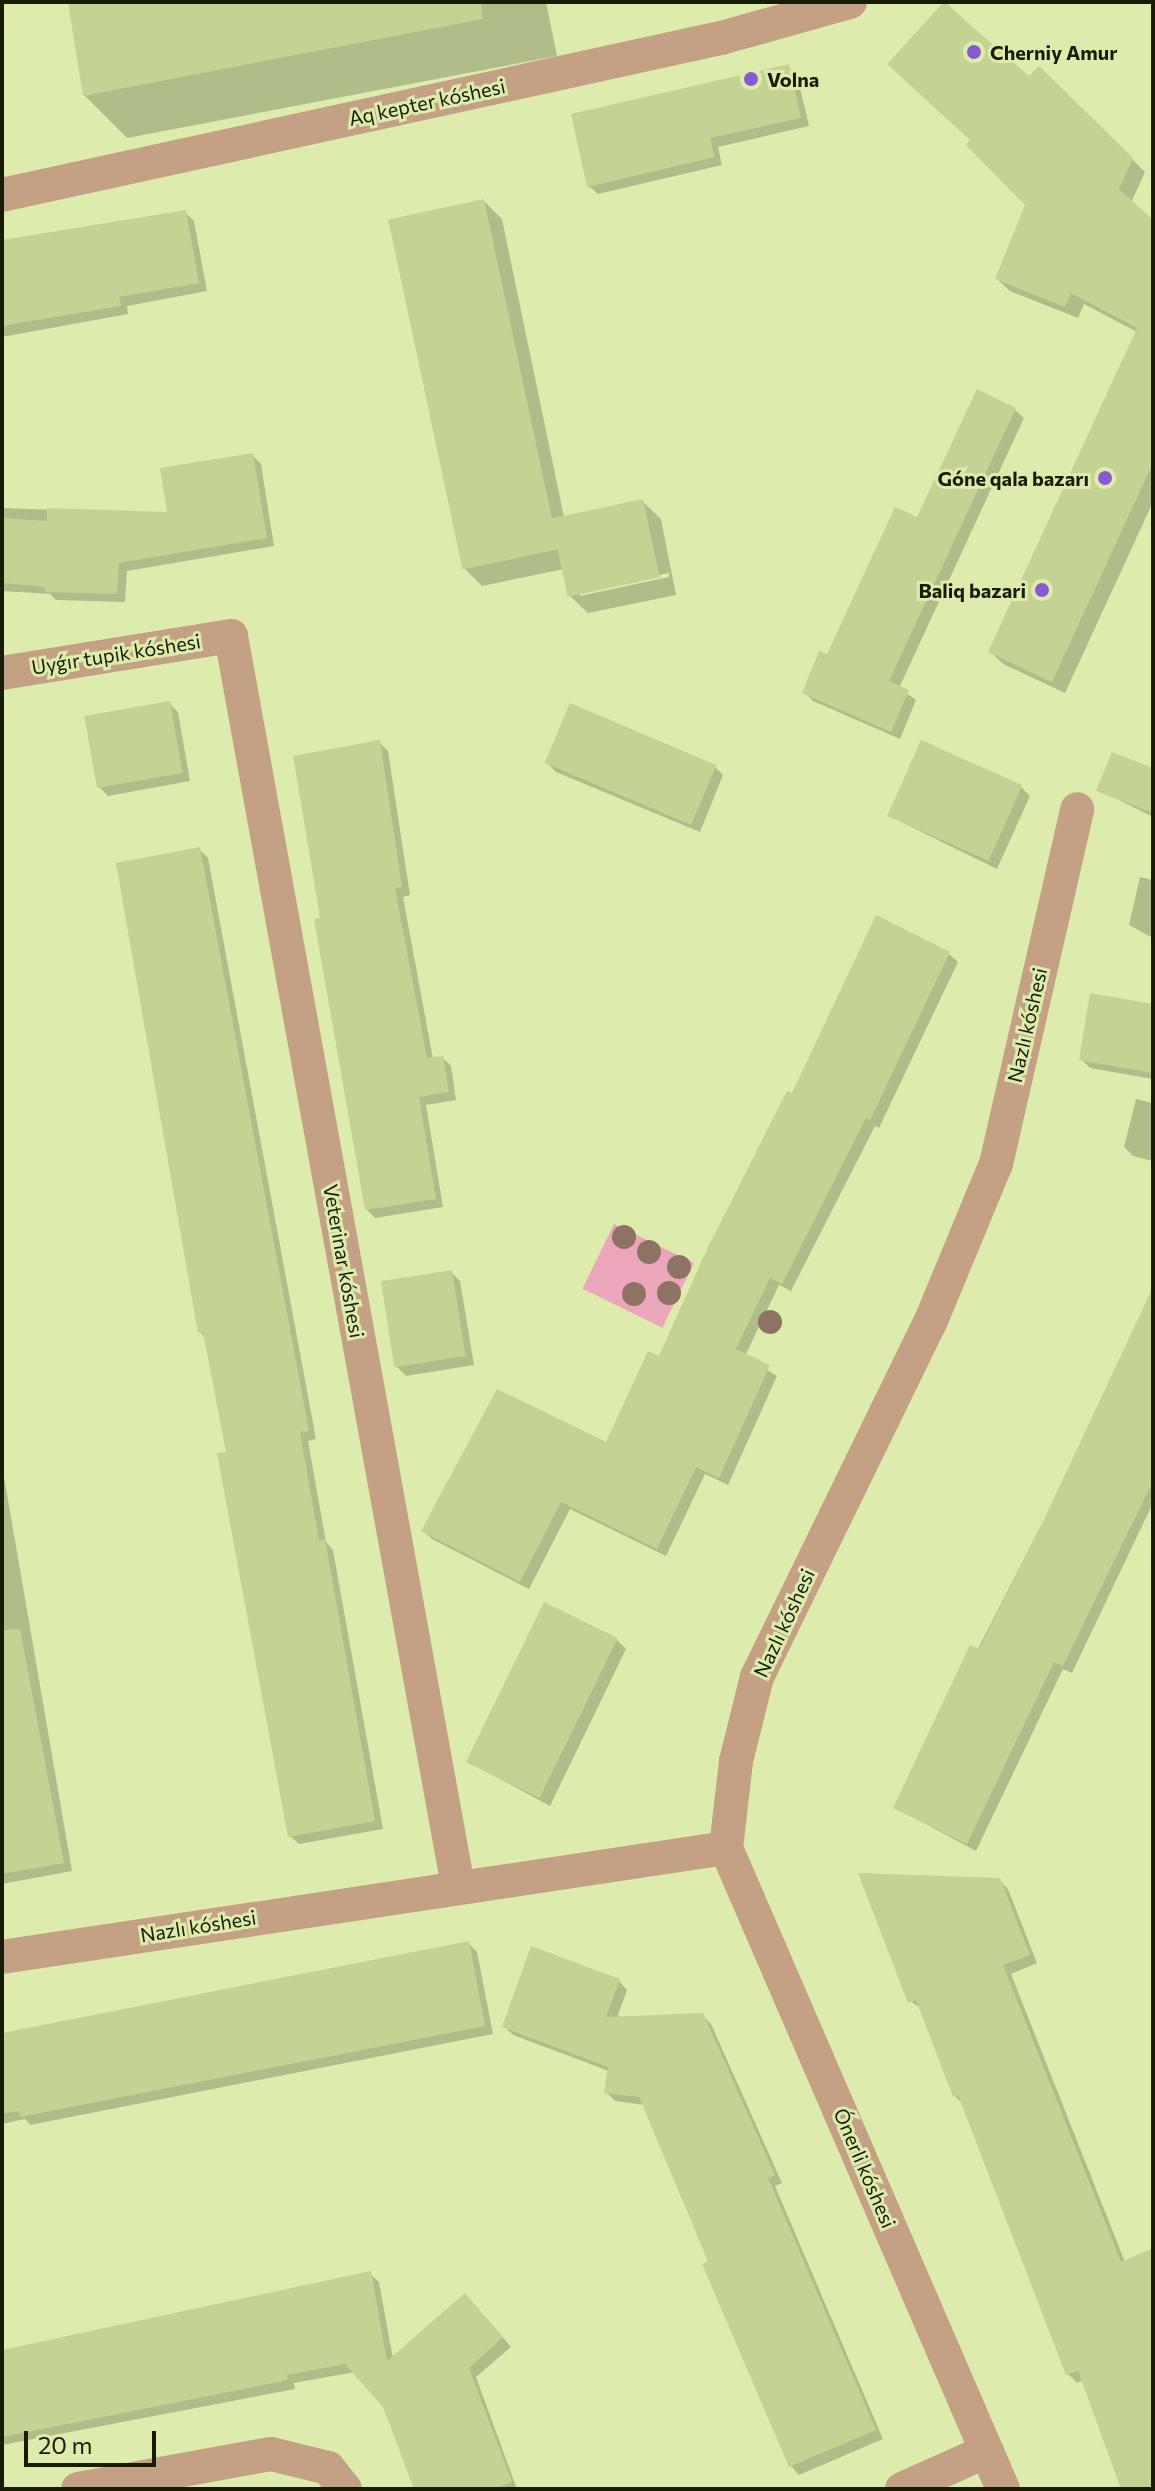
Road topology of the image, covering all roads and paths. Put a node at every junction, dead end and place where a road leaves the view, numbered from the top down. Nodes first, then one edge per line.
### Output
1 (850, 2) edge
2 (2, 195) edge
3 (231, 636) joint
4 (2, 673) edge
5 (1077, 809) dead end
6 (726, 1848) junction
7 (458, 1886) junction
8 (2, 1957) edge
9 (987, 2451) junction
10 (78, 2489) edge
11 (345, 2489) edge
12 (902, 2489) edge
13 (1003, 2489) edge

1 - 2 street, Aq kepter kóshesi
3 - 4 street, Uyǵır tupik kóshesi
3 - 7 street, Veterinar kóshesi
5 - 6 street, Nazlı kóshesi
6 - 7 street, Nazlı kóshesi
6 - 9 street, Ónerli kóshesi
7 - 8 street, Nazlı kóshesi
9 - 12 street
9 - 13 street, Ónerli kóshesi
10 - 11 street

